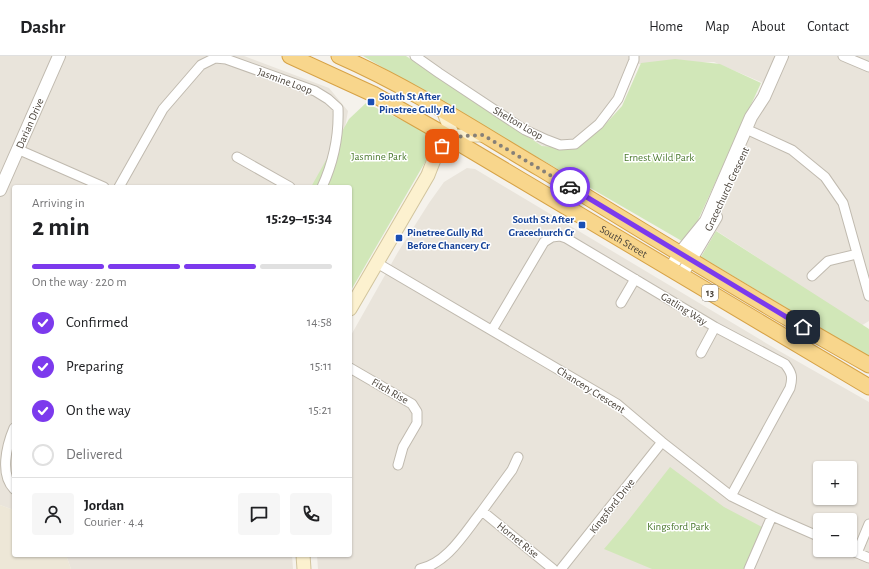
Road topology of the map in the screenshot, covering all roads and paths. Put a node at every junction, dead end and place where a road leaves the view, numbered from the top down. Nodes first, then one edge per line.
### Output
1 (59, 56) edge
2 (290, 56) edge
3 (339, 56) edge
4 (415, 56) edge
5 (634, 56) edge
6 (782, 56) edge
7 (843, 56) edge
8 (869, 67) edge
9 (443, 110) junction
10 (749, 131) junction
11 (483, 135) junction
12 (452, 139) junction
13 (17, 149) junction
14 (237, 156) dead end
15 (99, 185) edge
16 (120, 185) edge
17 (287, 185) edge
18 (323, 185) edge
19 (0, 190) edge
20 (857, 254) junction
21 (686, 257) junction
22 (377, 263) junction
23 (676, 273) junction
24 (812, 276) dead end
25 (635, 279) junction
26 (869, 296) edge
27 (621, 303) dead end
28 (352, 306) edge
29 (715, 327) junction
30 (492, 330) junction
31 (700, 353) dead end
32 (869, 365) edge
33 (352, 369) edge
34 (869, 387) edge
35 (12, 433) edge
36 (662, 442) junction
37 (518, 457) dead end
38 (398, 465) dead end
39 (12, 487) edge
40 (731, 496) junction
41 (482, 512) junction
42 (772, 516) junction
43 (869, 524) edge
44 (813, 534) edge
45 (857, 544) edge
46 (857, 553) edge
47 (303, 557) edge
48 (869, 558) edge
49 (304, 569) edge
50 (420, 569) edge
51 (553, 569) edge
52 (562, 569) edge
53 (749, 569) edge

1 - 13 street, Darian Drive
2 - 12 highway, South Street / 13
3 - 9 highway, South Street / 13
4 - 5 street, Shelton Loop
6 - 10 street, Gracechurch Crescent
7 - 8 street
9 - 11 highway, South Street / 13
9 - 12 main road
10 - 20 street
10 - 21 street, Gracechurch Crescent
11 - 12 main road
11 - 21 highway, South Street / 13
12 - 22 main road
12 - 23 highway, South Street / 13
13 - 15 street
13 - 19 street, Darian Drive
14 - 17 street
16 - 18 street, Jasmine Loop
20 - 24 street
20 - 26 street
21 - 23 street, Gracechurch Crescent
21 - 32 highway, South Street / 13
22 - 28 main road
22 - 30 street, Chancery Crescent
23 - 34 highway, South Street / 13
25 - 27 street
25 - 29 street, Gatling Way
25 - 30 street, Gatling Way
29 - 31 street
29 - 40 street, Gatling Way
30 - 36 street, Chancery Crescent
33 - 38 street, Fitch Rise
35 - 39 street
36 - 40 street, Chancery Crescent
36 - 52 street, Kingsford Drive
37 - 41 street
40 - 42 street, Chancery Crescent
41 - 50 street
41 - 51 street, Hornet Rise
42 - 44 street, Chancery Crescent
42 - 53 street
43 - 45 street
46 - 48 street
47 - 49 main road

